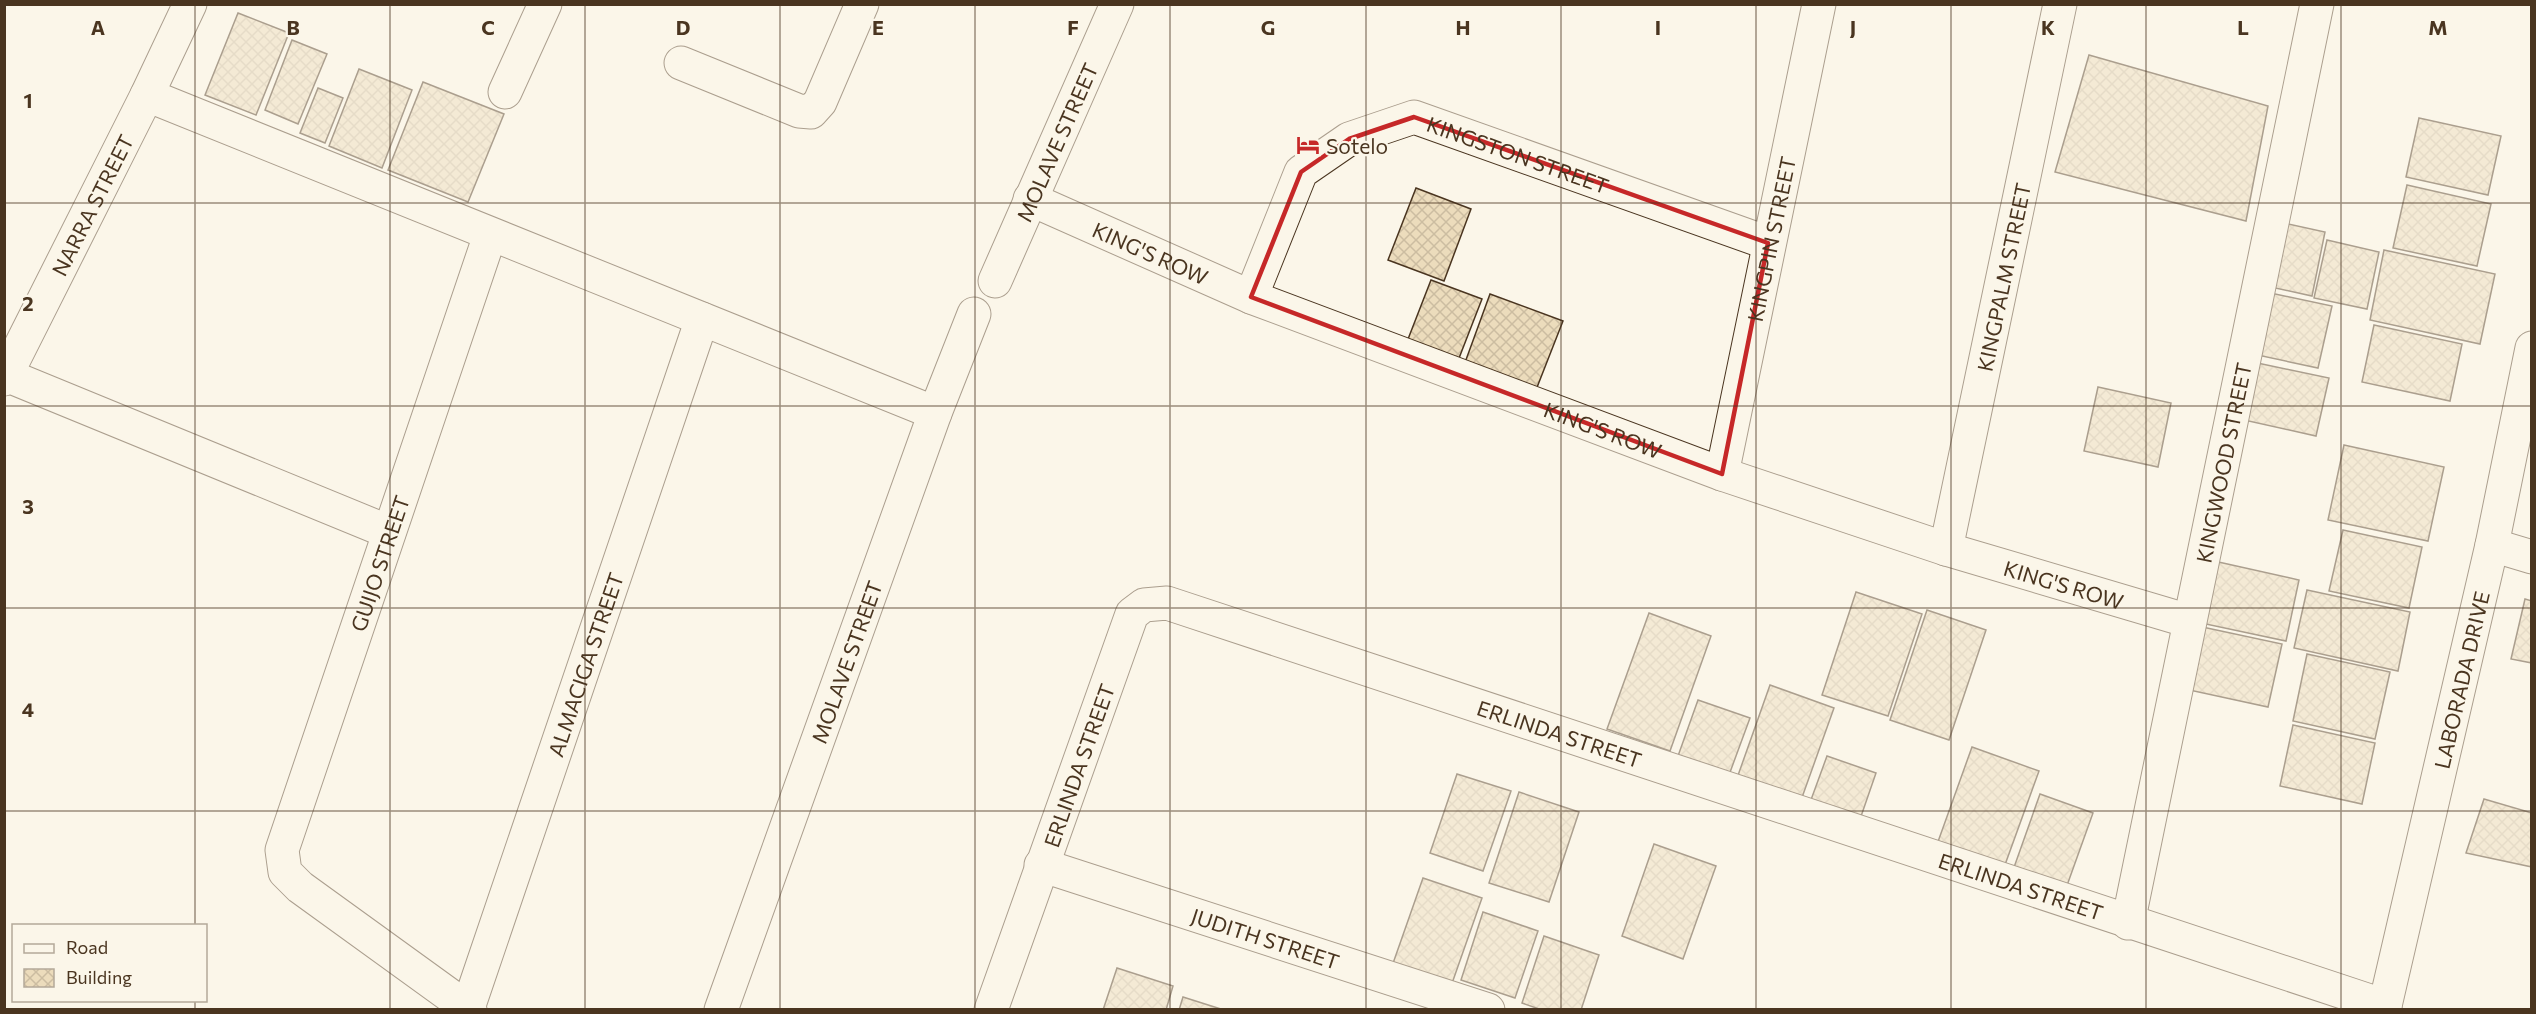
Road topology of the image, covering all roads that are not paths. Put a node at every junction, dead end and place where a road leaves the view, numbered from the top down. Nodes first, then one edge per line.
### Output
1 (190, 4) edge
2 (545, 4) edge
3 (862, 4) edge
4 (1117, 4) edge
5 (2060, 4) edge
6 (2318, 4) edge
7 (1814, 6) edge
8 (681, 63) dead end
9 (505, 92) dead end
10 (147, 95) junction
11 (1030, 199) junction
12 (490, 235) junction
13 (1768, 243) junction
14 (996, 281) dead end
15 (1251, 297) junction
16 (974, 314) dead end
17 (702, 319) junction
18 (2532, 348) edge
19 (5, 377) edge
20 (935, 413) junction
21 (1722, 474) junction
22 (390, 532) junction
23 (2492, 545) junction
24 (1946, 549) junction
25 (2532, 557) edge
26 (2189, 621) junction
27 (1041, 865) junction
28 (2128, 922) junction
29 (2385, 1008) edge
30 (469, 1009) edge
31 (721, 1010) edge
32 (991, 1010) edge
33 (1488, 1010) edge

1 - 10 street, NARRA STREET
2 - 9 street
3 - 8 street
4 - 11 street, MOLAVE STREET
5 - 24 street, KINGPALM STREET
6 - 26 street, KINGWOOD STREET
7 - 13 street, KINGPIN STREET
10 - 12 street
10 - 19 street, NARRA STREET
11 - 14 street, MOLAVE STREET
11 - 15 street, KING'S ROW
12 - 17 street
12 - 22 street, GUIJO STREET
13 - 15 street, KINGSTON STREET
13 - 21 street, KINGPIN STREET
15 - 21 street, KING'S ROW
16 - 20 street, MOLAVE STREET
17 - 20 street
17 - 30 street, ALMACIGA STREET
18 - 23 street, LABORADA DRIVE
19 - 22 street
20 - 31 street, MOLAVE STREET
21 - 24 street, KING'S ROW
22 - 30 street, GUIJO STREET
23 - 25 street
23 - 29 street, LABORADA DRIVE
24 - 26 street, KING'S ROW
26 - 28 street, KINGWOOD STREET
27 - 28 street, ERLINDA STREET
27 - 32 street, ERLINDA STREET
27 - 33 street, JUDITH STREET
28 - 29 street, ERLINDA STREET

